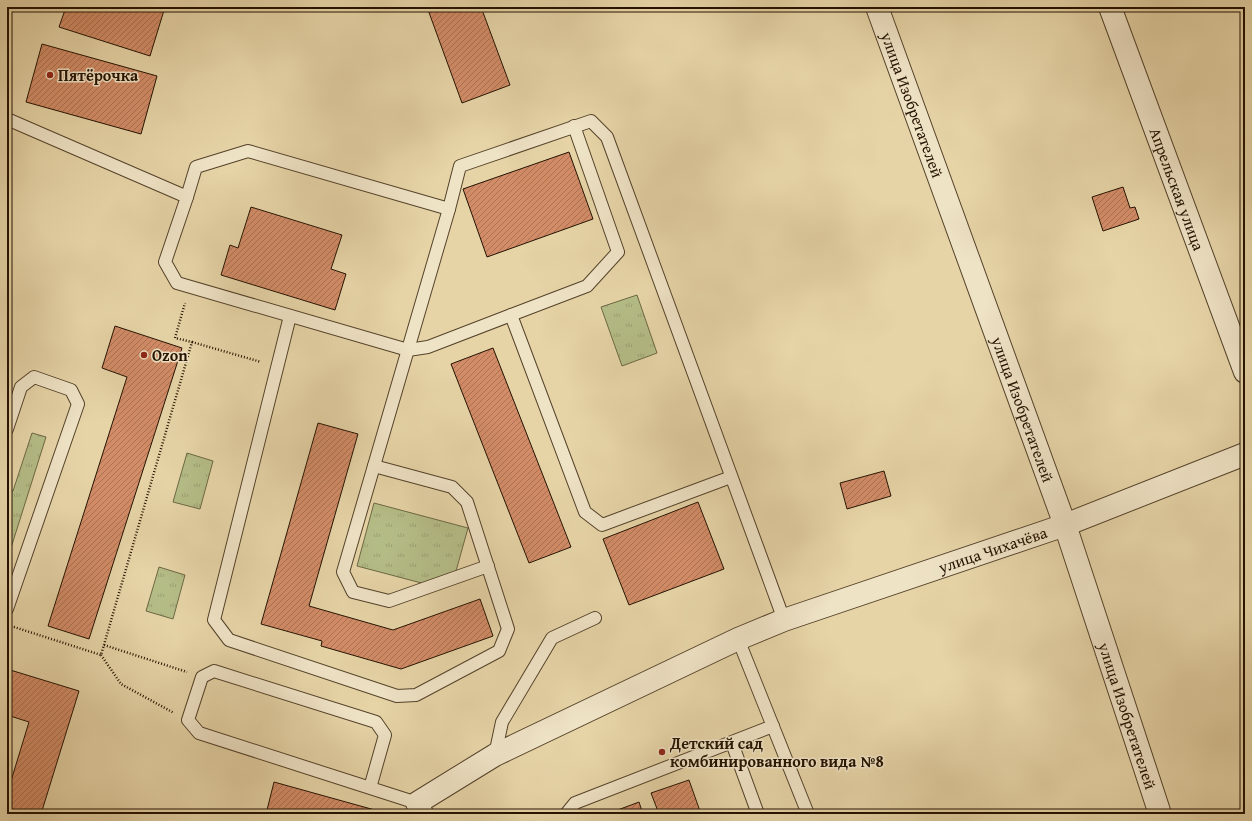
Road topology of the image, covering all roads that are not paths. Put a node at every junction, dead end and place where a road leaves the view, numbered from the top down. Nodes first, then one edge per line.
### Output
1 (877, 7) edge
2 (1110, 7) edge
3 (7, 118) edge
4 (574, 126) junction
5 (187, 197) junction
6 (449, 209) junction
7 (512, 315) junction
8 (290, 316) junction
9 (408, 350) junction
10 (1245, 372) edge
11 (7, 429) edge
12 (1245, 454) edge
13 (374, 466) junction
14 (732, 477) junction
15 (1065, 524) junction
16 (488, 566) junction
17 (7, 609) edge
18 (595, 618) dead end
19 (784, 620) junction
20 (738, 639) junction
21 (773, 726) junction
22 (732, 743) junction
23 (495, 755) junction
24 (370, 788) junction
25 (420, 809) edge
26 (566, 814) edge
27 (758, 814) edge
28 (808, 814) edge
29 (1160, 814) edge

1 - 15 street, улица Изобретателей
2 - 10 street, Апрельская улица
3 - 5 lane
4 - 6 lane
4 - 7 lane
4 - 14 lane
5 - 6 lane
5 - 8 lane
6 - 9 lane
7 - 9 lane
7 - 14 lane
8 - 9 lane
8 - 16 lane
9 - 13 lane
11 - 17 lane
12 - 15 street, улица Чихачёва
13 - 16 lane
13 - 16 lane
14 - 19 lane
15 - 19 street, улица Чихачёва
15 - 29 street, улица Изобретателей
18 - 23 lane
19 - 20 street, улица Чихачёва
20 - 21 lane
20 - 23 street, улица Чихачёва
21 - 22 lane
21 - 28 lane
22 - 26 lane
22 - 27 lane
23 - 25 street, улица Чихачёва
24 - 24 lane
24 - 25 lane

